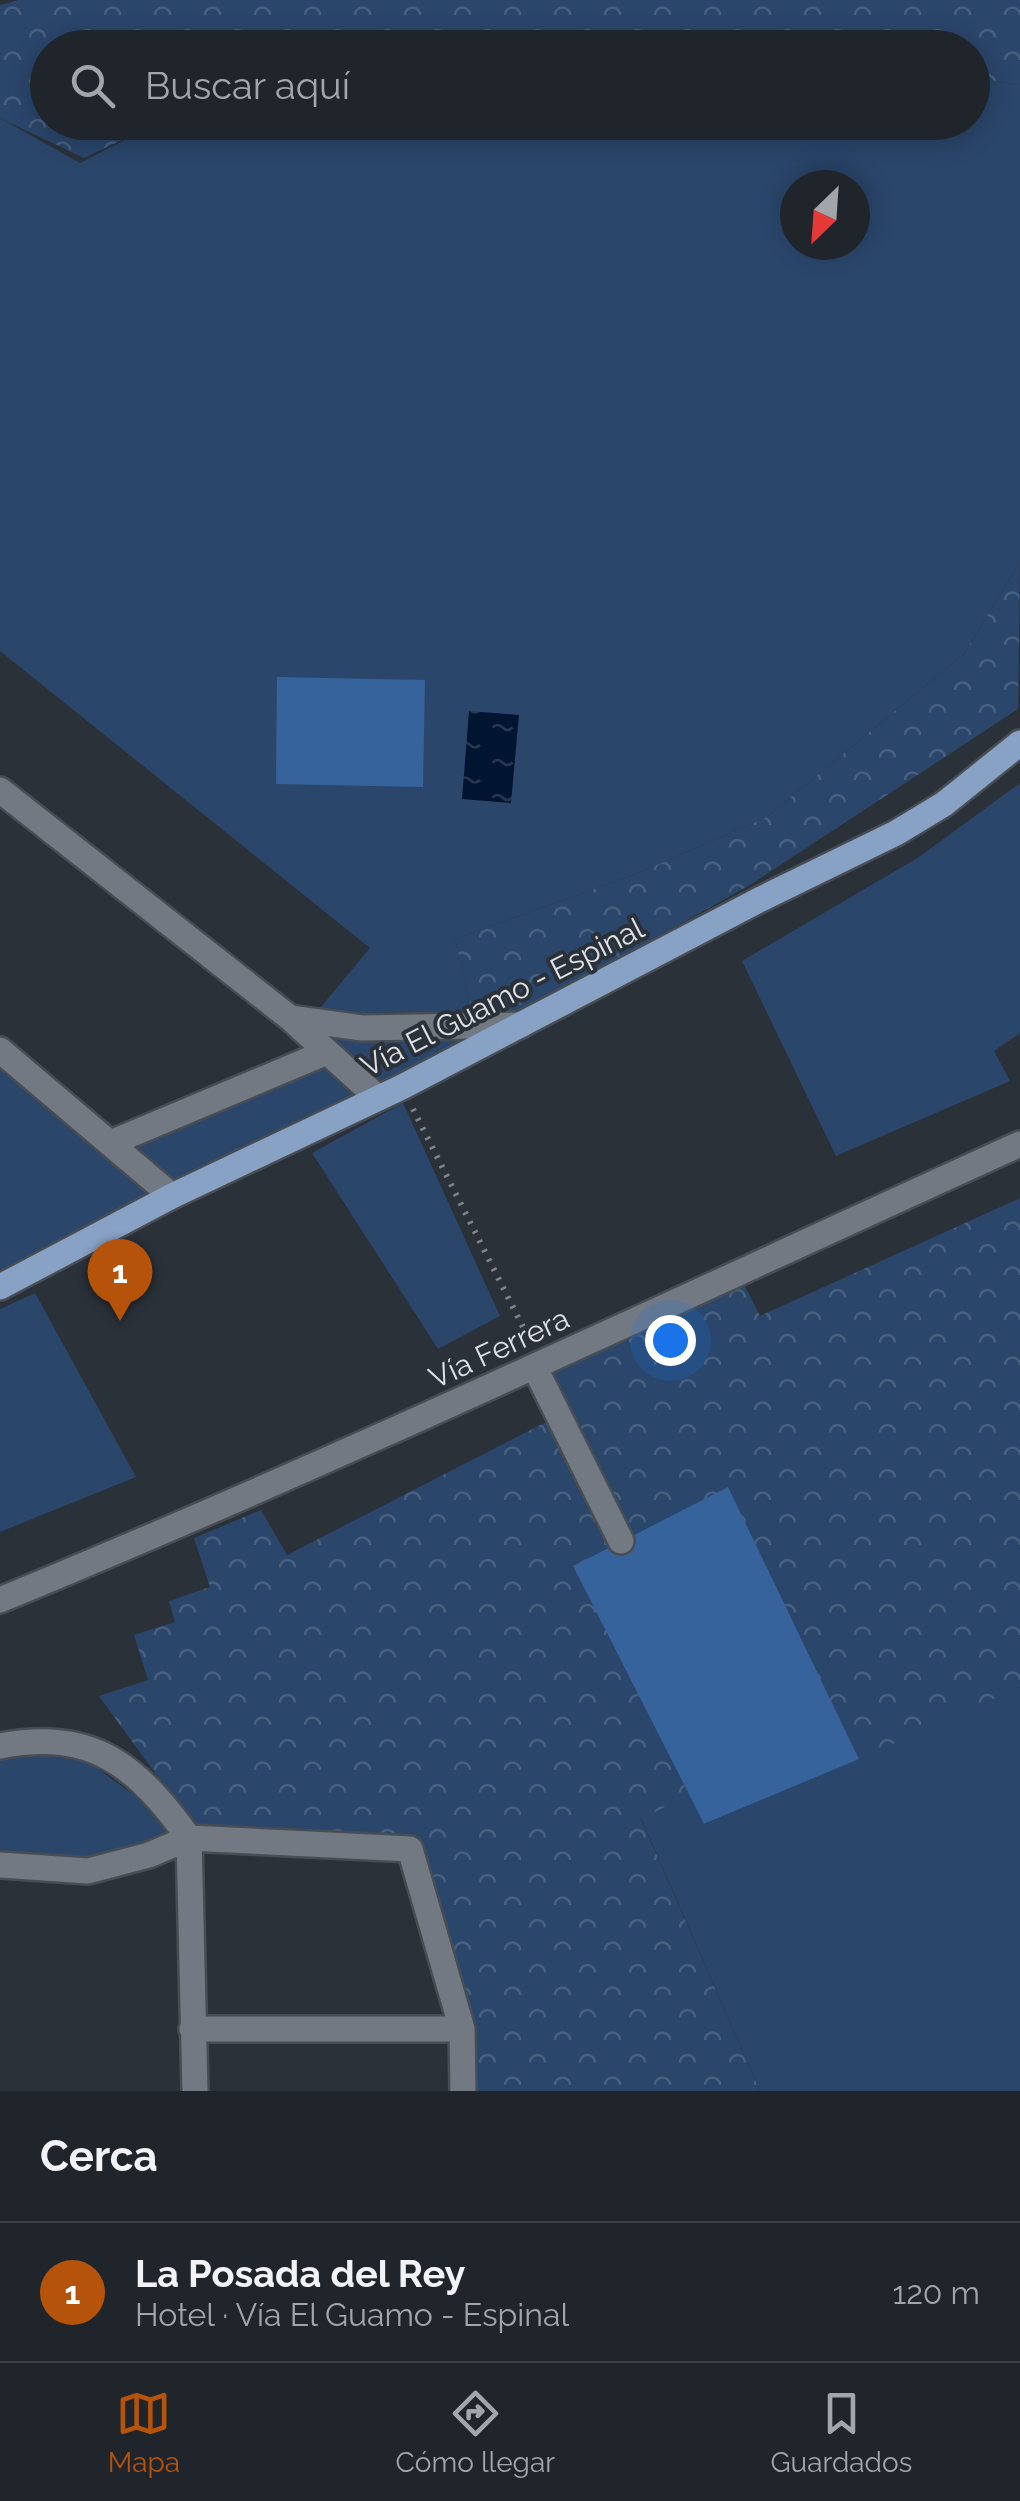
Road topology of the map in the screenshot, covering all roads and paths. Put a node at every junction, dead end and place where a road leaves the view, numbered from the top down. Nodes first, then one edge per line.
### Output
1 (1020, 743) edge
2 (0, 790) edge
3 (290, 1018) junction
4 (521, 1025) junction
5 (0, 1050) edge
6 (327, 1052) junction
7 (402, 1087) junction
8 (378, 1098) junction
9 (113, 1142) junction
10 (1020, 1144) edge
11 (172, 1196) junction
12 (0, 1287) edge
13 (535, 1361) junction
14 (622, 1541) dead end
15 (0, 1600) edge
16 (0, 1746) edge
17 (189, 1838) junction
18 (0, 1866) edge
19 (192, 2029) junction
20 (462, 2029) junction
21 (196, 2091) edge
22 (463, 2091) edge

1 - 4 main road, Vía El Guamo - Espinal
2 - 3 street
3 - 4 street
3 - 6 street
4 - 7 main road, Vía El Guamo - Espinal
5 - 9 street
6 - 8 street
6 - 9 street
7 - 8 main road, Vía El Guamo - Espinal
7 - 13 path
8 - 11 main road, Vía El Guamo - Espinal
9 - 11 street
10 - 13 street, Vía Ferrera
11 - 12 main road, Vía El Guamo - Espinal
13 - 14 street
13 - 15 street, Vía Ferrera
16 - 17 street
17 - 18 street
17 - 19 street
17 - 20 street
19 - 20 street
19 - 21 street
20 - 22 street

